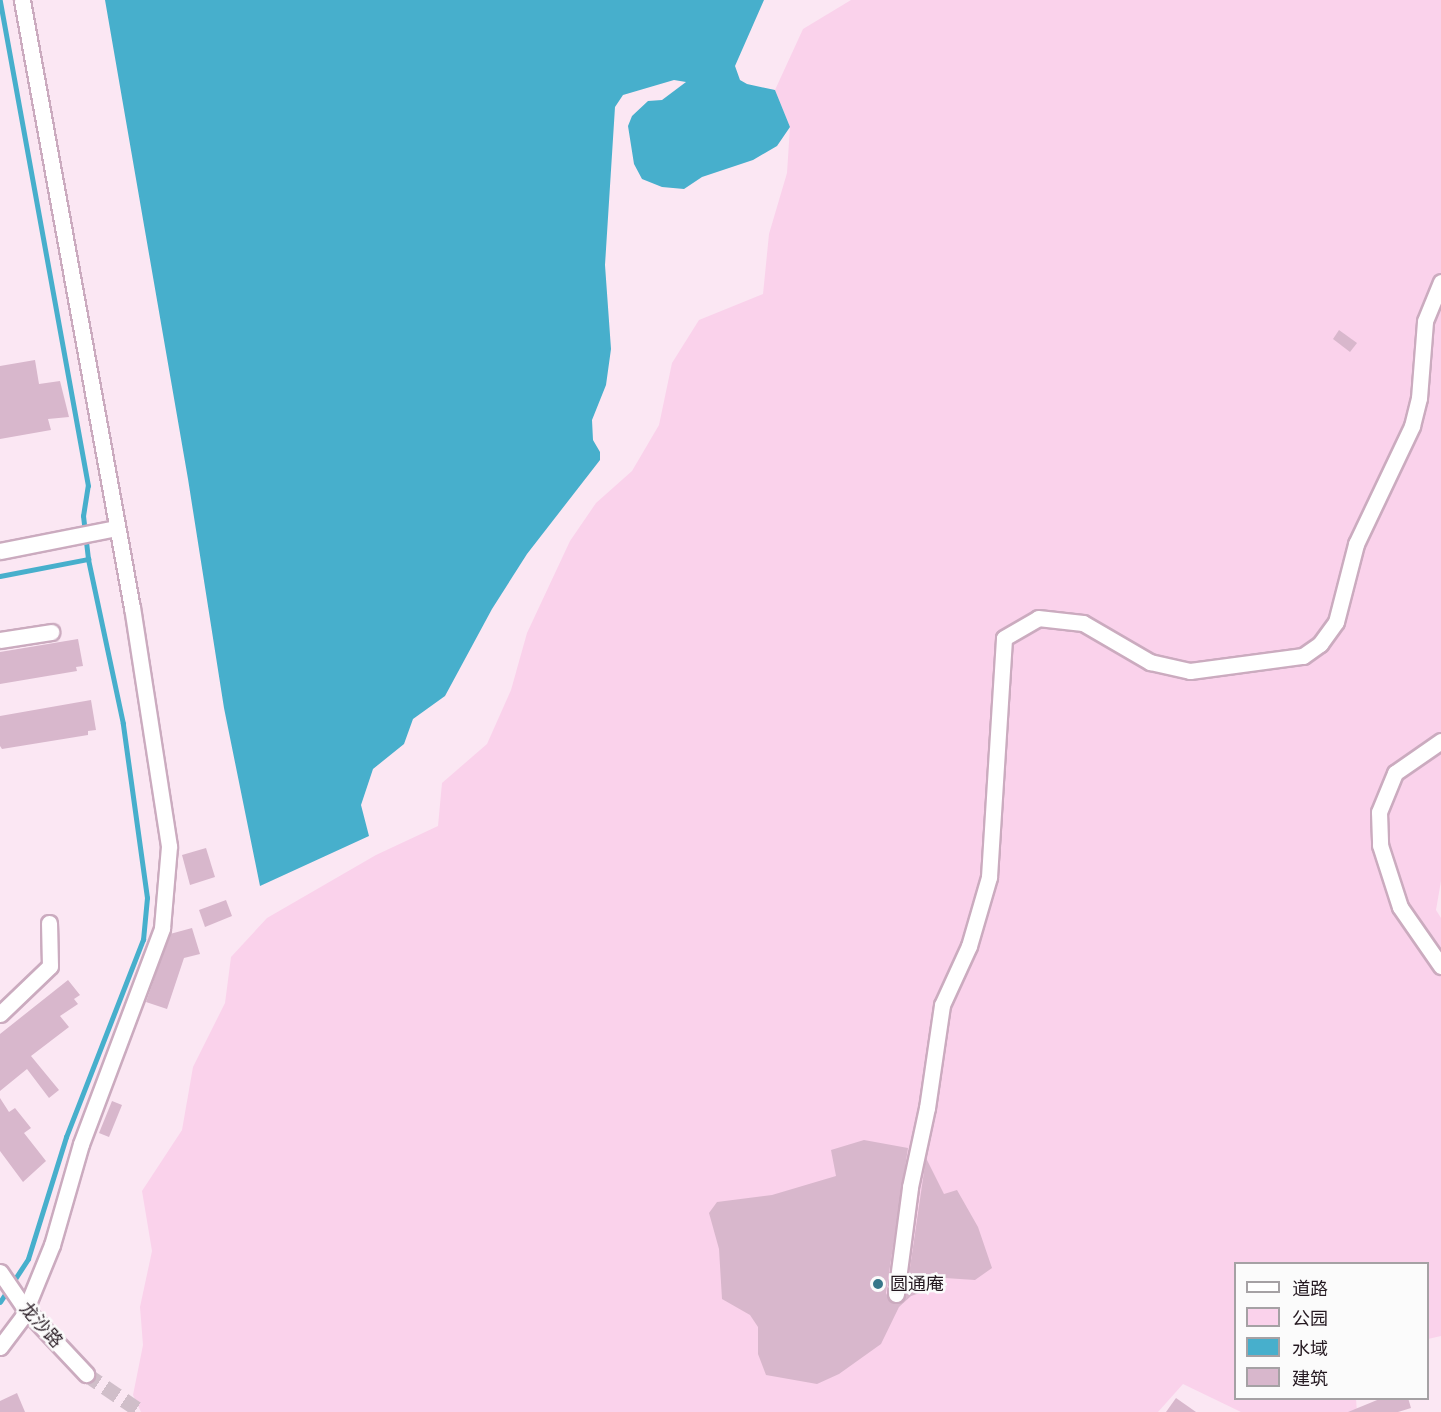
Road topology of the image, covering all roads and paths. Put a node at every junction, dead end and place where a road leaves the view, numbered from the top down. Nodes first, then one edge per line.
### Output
1 (22, 0) edge
2 (1441, 282) edge
3 (116, 528) junction
4 (0, 551) edge
5 (51, 632) dead end
6 (0, 640) edge
7 (1441, 741) edge
8 (49, 923) dead end
9 (1441, 966) edge
10 (0, 994) edge
11 (14, 1004) junction
12 (0, 1014) edge
13 (0, 1272) edge
14 (896, 1294) dead end
15 (26, 1310) junction
16 (0, 1347) edge
17 (86, 1374) tunnel mouth

1 - 3 street
2 - 14 street
3 - 4 street
3 - 15 street
5 - 6 street
7 - 9 street
8 - 11 street
10 - 11 street
11 - 12 street
13 - 15 street, 龙沙路
15 - 16 street
15 - 17 street, 龙沙路

